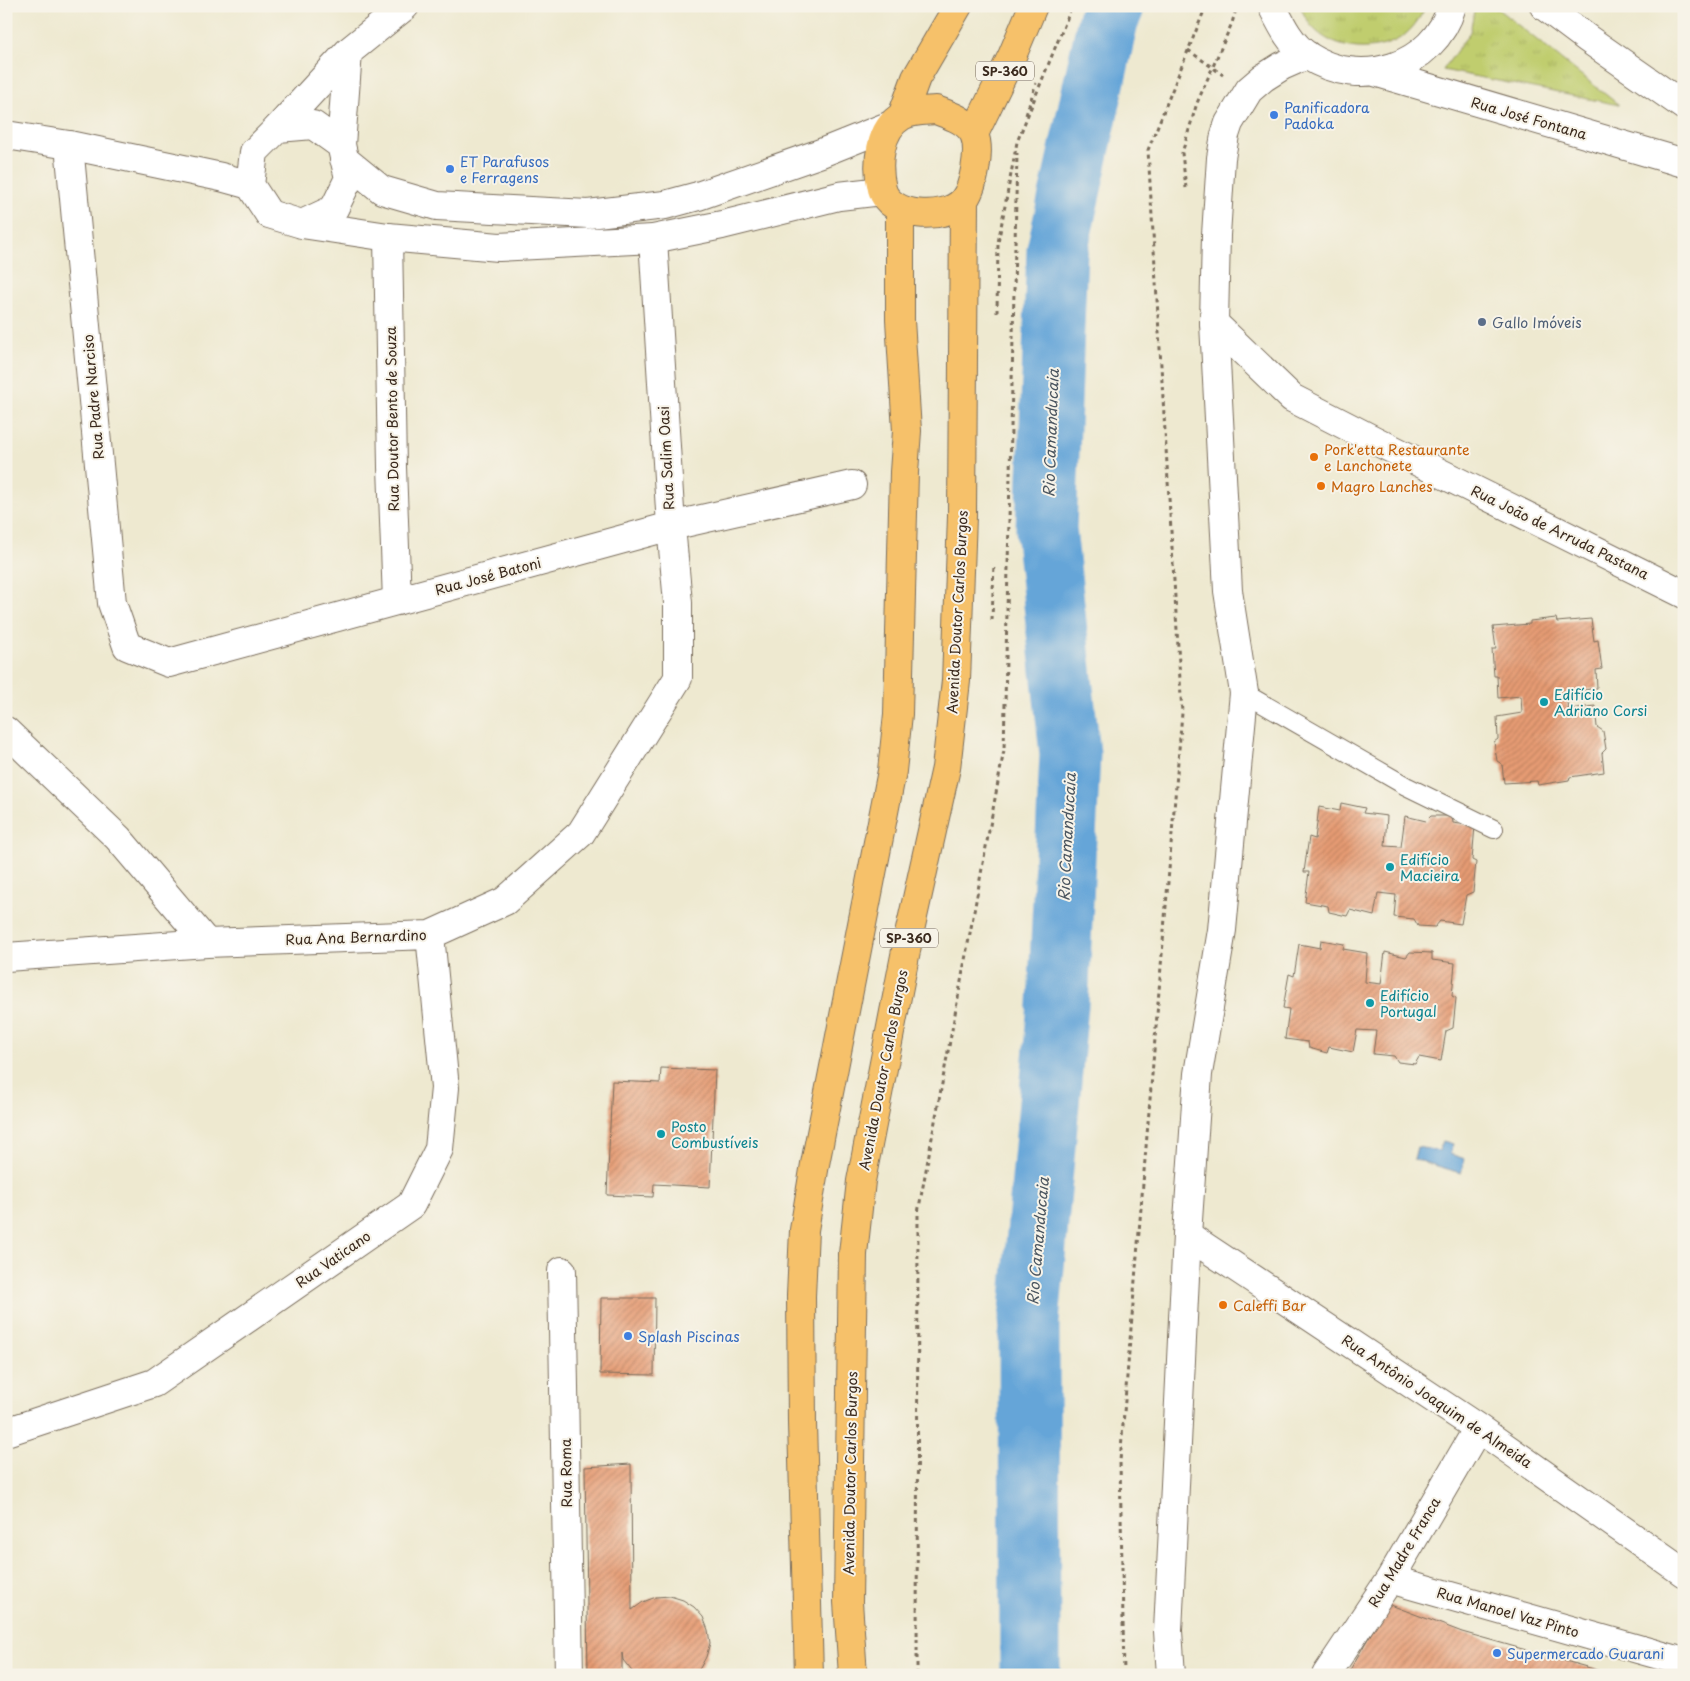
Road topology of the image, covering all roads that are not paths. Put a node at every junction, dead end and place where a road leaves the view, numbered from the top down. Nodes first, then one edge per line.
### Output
1 (405, 6) edge
2 (958, 6) edge
3 (1033, 6) edge
4 (1272, 6) edge
5 (1452, 6) edge
6 (1544, 6) edge
7 (348, 52) junction
8 (1307, 55) junction
9 (1375, 72) junction
10 (1684, 106) edge
11 (897, 121) junction
12 (278, 128) junction
13 (974, 134) junction
14 (6, 135) edge
15 (69, 145) junction
16 (342, 152) junction
17 (1684, 162) edge
18 (250, 186) junction
19 (891, 200) junction
20 (964, 200) junction
21 (302, 224) junction
22 (388, 237) junction
23 (653, 239) junction
24 (1214, 323) junction
25 (852, 485) dead end
26 (671, 526) junction
27 (1684, 594) edge
28 (397, 601) junction
29 (127, 646) joint
30 (678, 678) joint
31 (1244, 693) junction
32 (6, 731) edge
33 (1494, 829) dead end
34 (430, 935) junction
35 (207, 943) junction
36 (6, 957) edge
37 (1187, 1235) junction
38 (562, 1271) dead end
39 (1478, 1428) junction
40 (6, 1432) edge
41 (1684, 1573) edge
42 (1390, 1579) junction
43 (1684, 1662) edge
44 (569, 1675) edge
45 (809, 1675) edge
46 (853, 1675) edge
47 (1171, 1675) edge
48 (1326, 1675) edge

1 - 7 street
2 - 11 main road, SP-360
3 - 13 main road, SP-360
4 - 8 street
5 - 9 street
6 - 10 street
7 - 12 street
7 - 16 street
8 - 9 street
8 - 24 street
9 - 17 street, Rua José Fontana
11 - 13 main road
11 - 16 street
11 - 19 main road, SP-360
12 - 16 street
12 - 18 street
13 - 20 main road, SP-360
14 - 15 street
15 - 18 street
15 - 29 street, Rua Padre Narciso
16 - 21 street
18 - 21 street
19 - 20 main road
19 - 23 street
19 - 45 main road, SP-360
20 - 46 main road, Avenida Doutor Carlos Burgos / SP-360
21 - 22 street
22 - 23 street
22 - 28 street, Rua Doutor Bento de Souza
23 - 26 street, Rua Salim Oasi
24 - 27 street, Rua João de Arruda Pastana
24 - 31 street
25 - 26 street, Rua José Batoni
26 - 28 street, Rua José Batoni
26 - 30 street, Rua Salim Oasi
28 - 29 street, Rua José Batoni
30 - 34 street, Rua Ana Bernardino
31 - 33 lane
31 - 37 street
32 - 35 street
34 - 35 street, Rua Ana Bernardino
34 - 40 street, Rua Vaticano
35 - 36 street, Rua Ana Bernardino
37 - 39 street, Rua Antônio Joaquim de Almeida
37 - 47 street
38 - 44 street, Rua Roma
39 - 41 street, Rua Antônio Joaquim de Almeida
39 - 42 street, Rua Madre Franca
42 - 43 street, Rua Manoel Vaz Pinto
42 - 48 street, Rua Madre Franca

